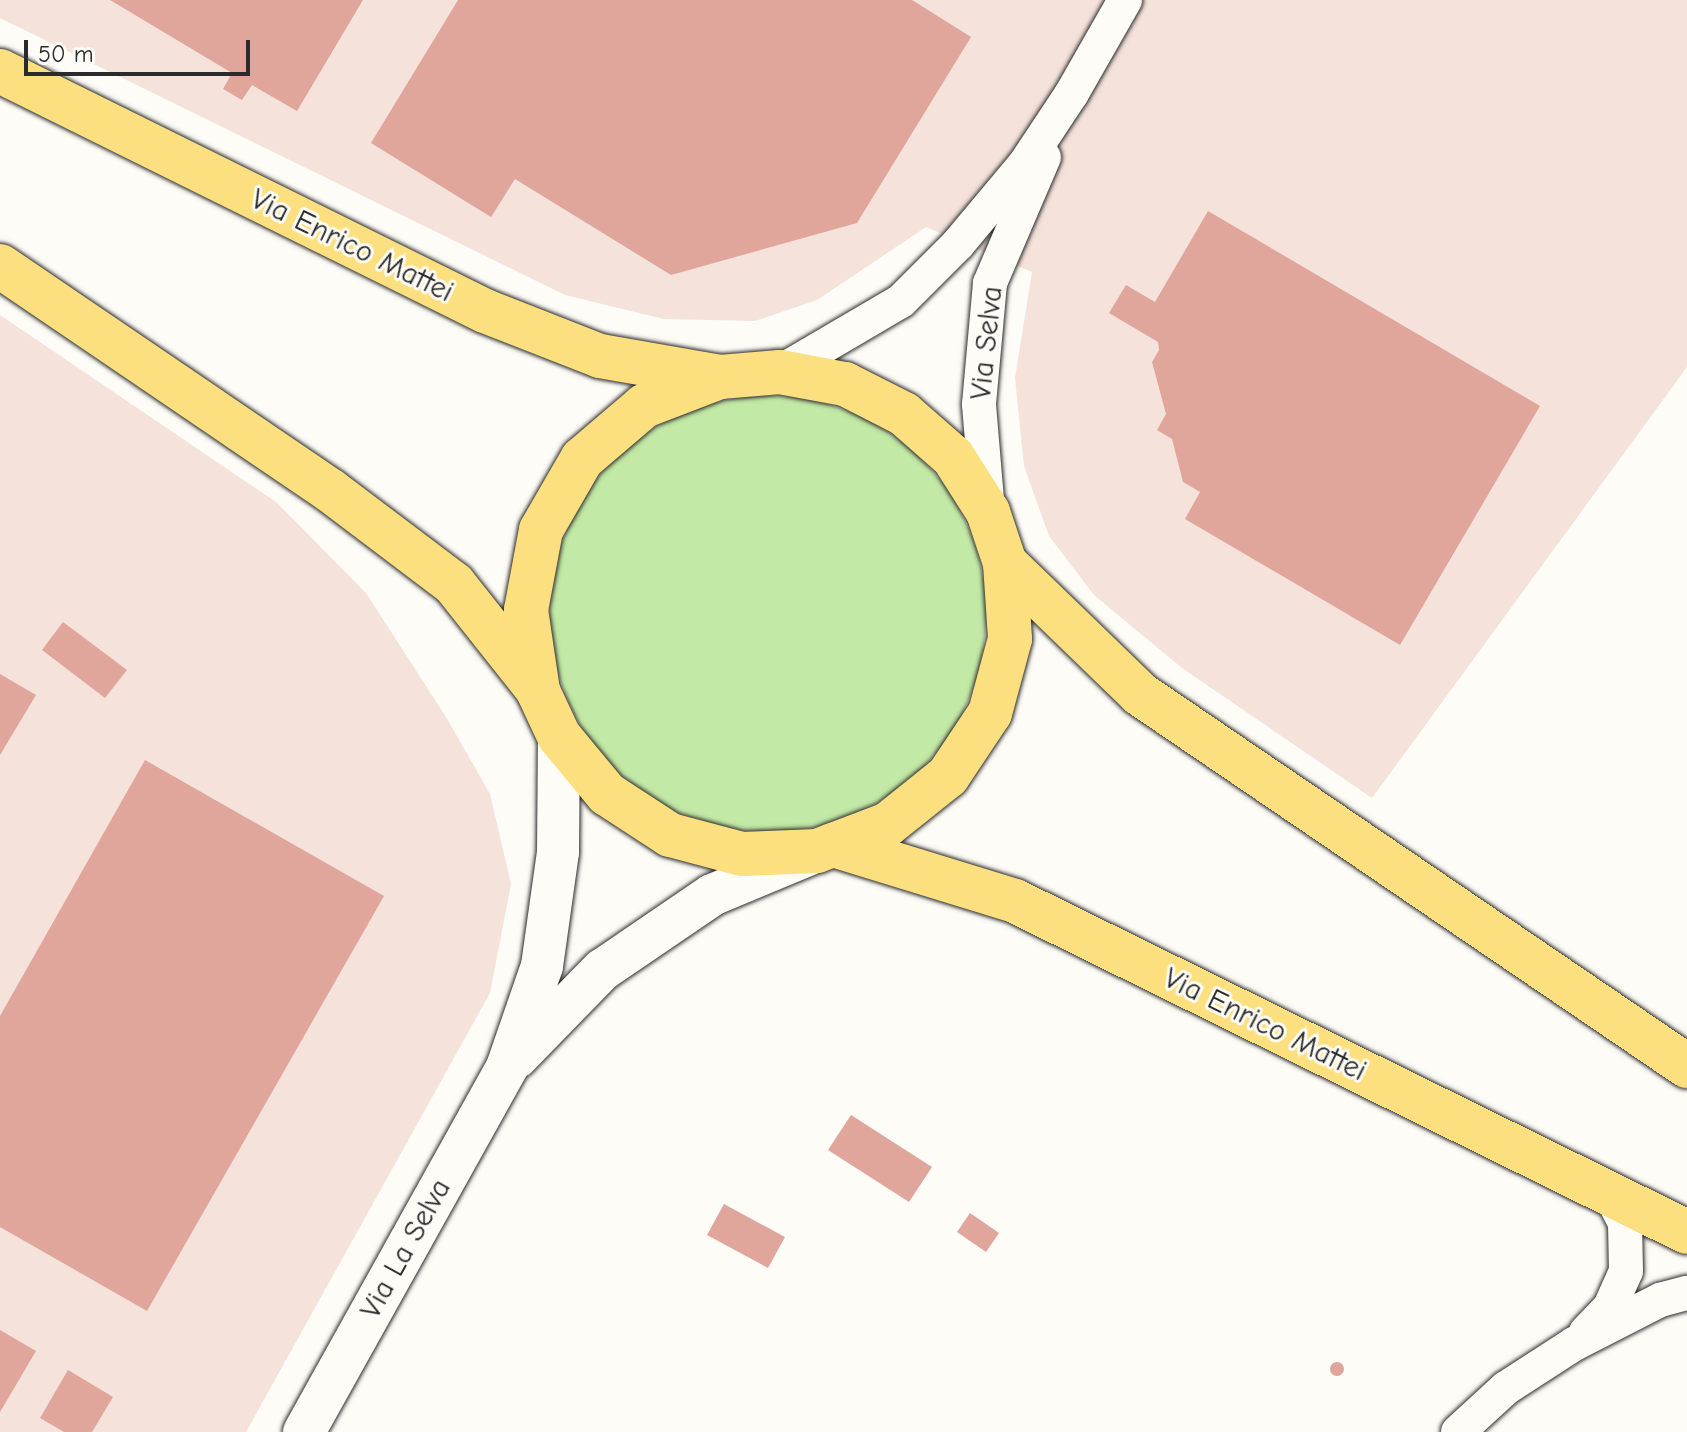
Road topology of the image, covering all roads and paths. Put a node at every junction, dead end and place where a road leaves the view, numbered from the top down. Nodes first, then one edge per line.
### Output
1 (1125, 0) edge
2 (0, 71) edge
3 (1072, 93) junction
4 (0, 266) edge
5 (780, 372) junction
6 (720, 377) junction
7 (988, 512) junction
8 (1005, 563) junction
9 (538, 691) junction
10 (559, 736) junction
11 (825, 848) junction
12 (1687, 1066) edge
13 (507, 1067) junction
14 (1612, 1197) junction
15 (1687, 1232) edge
16 (1687, 1293) edge
17 (1574, 1344) junction
18 (304, 1432) edge
19 (1458, 1432) edge

1 - 3 street, Via Selva
2 - 6 main road, Via Enrico Mattei
3 - 5 street, Via Selva
3 - 7 street, Via Selva
4 - 9 main road
5 - 6 main road
5 - 7 main road
6 - 9 main road
7 - 8 main road
8 - 11 main road
8 - 12 main road
9 - 10 main road
10 - 11 main road
10 - 13 street, Via La Selva
11 - 13 street, Via La Selva
11 - 14 main road, Via Enrico Mattei
13 - 18 street, Via La Selva
14 - 15 main road, Via Enrico Mattei
14 - 17 street
16 - 17 street
17 - 19 street

